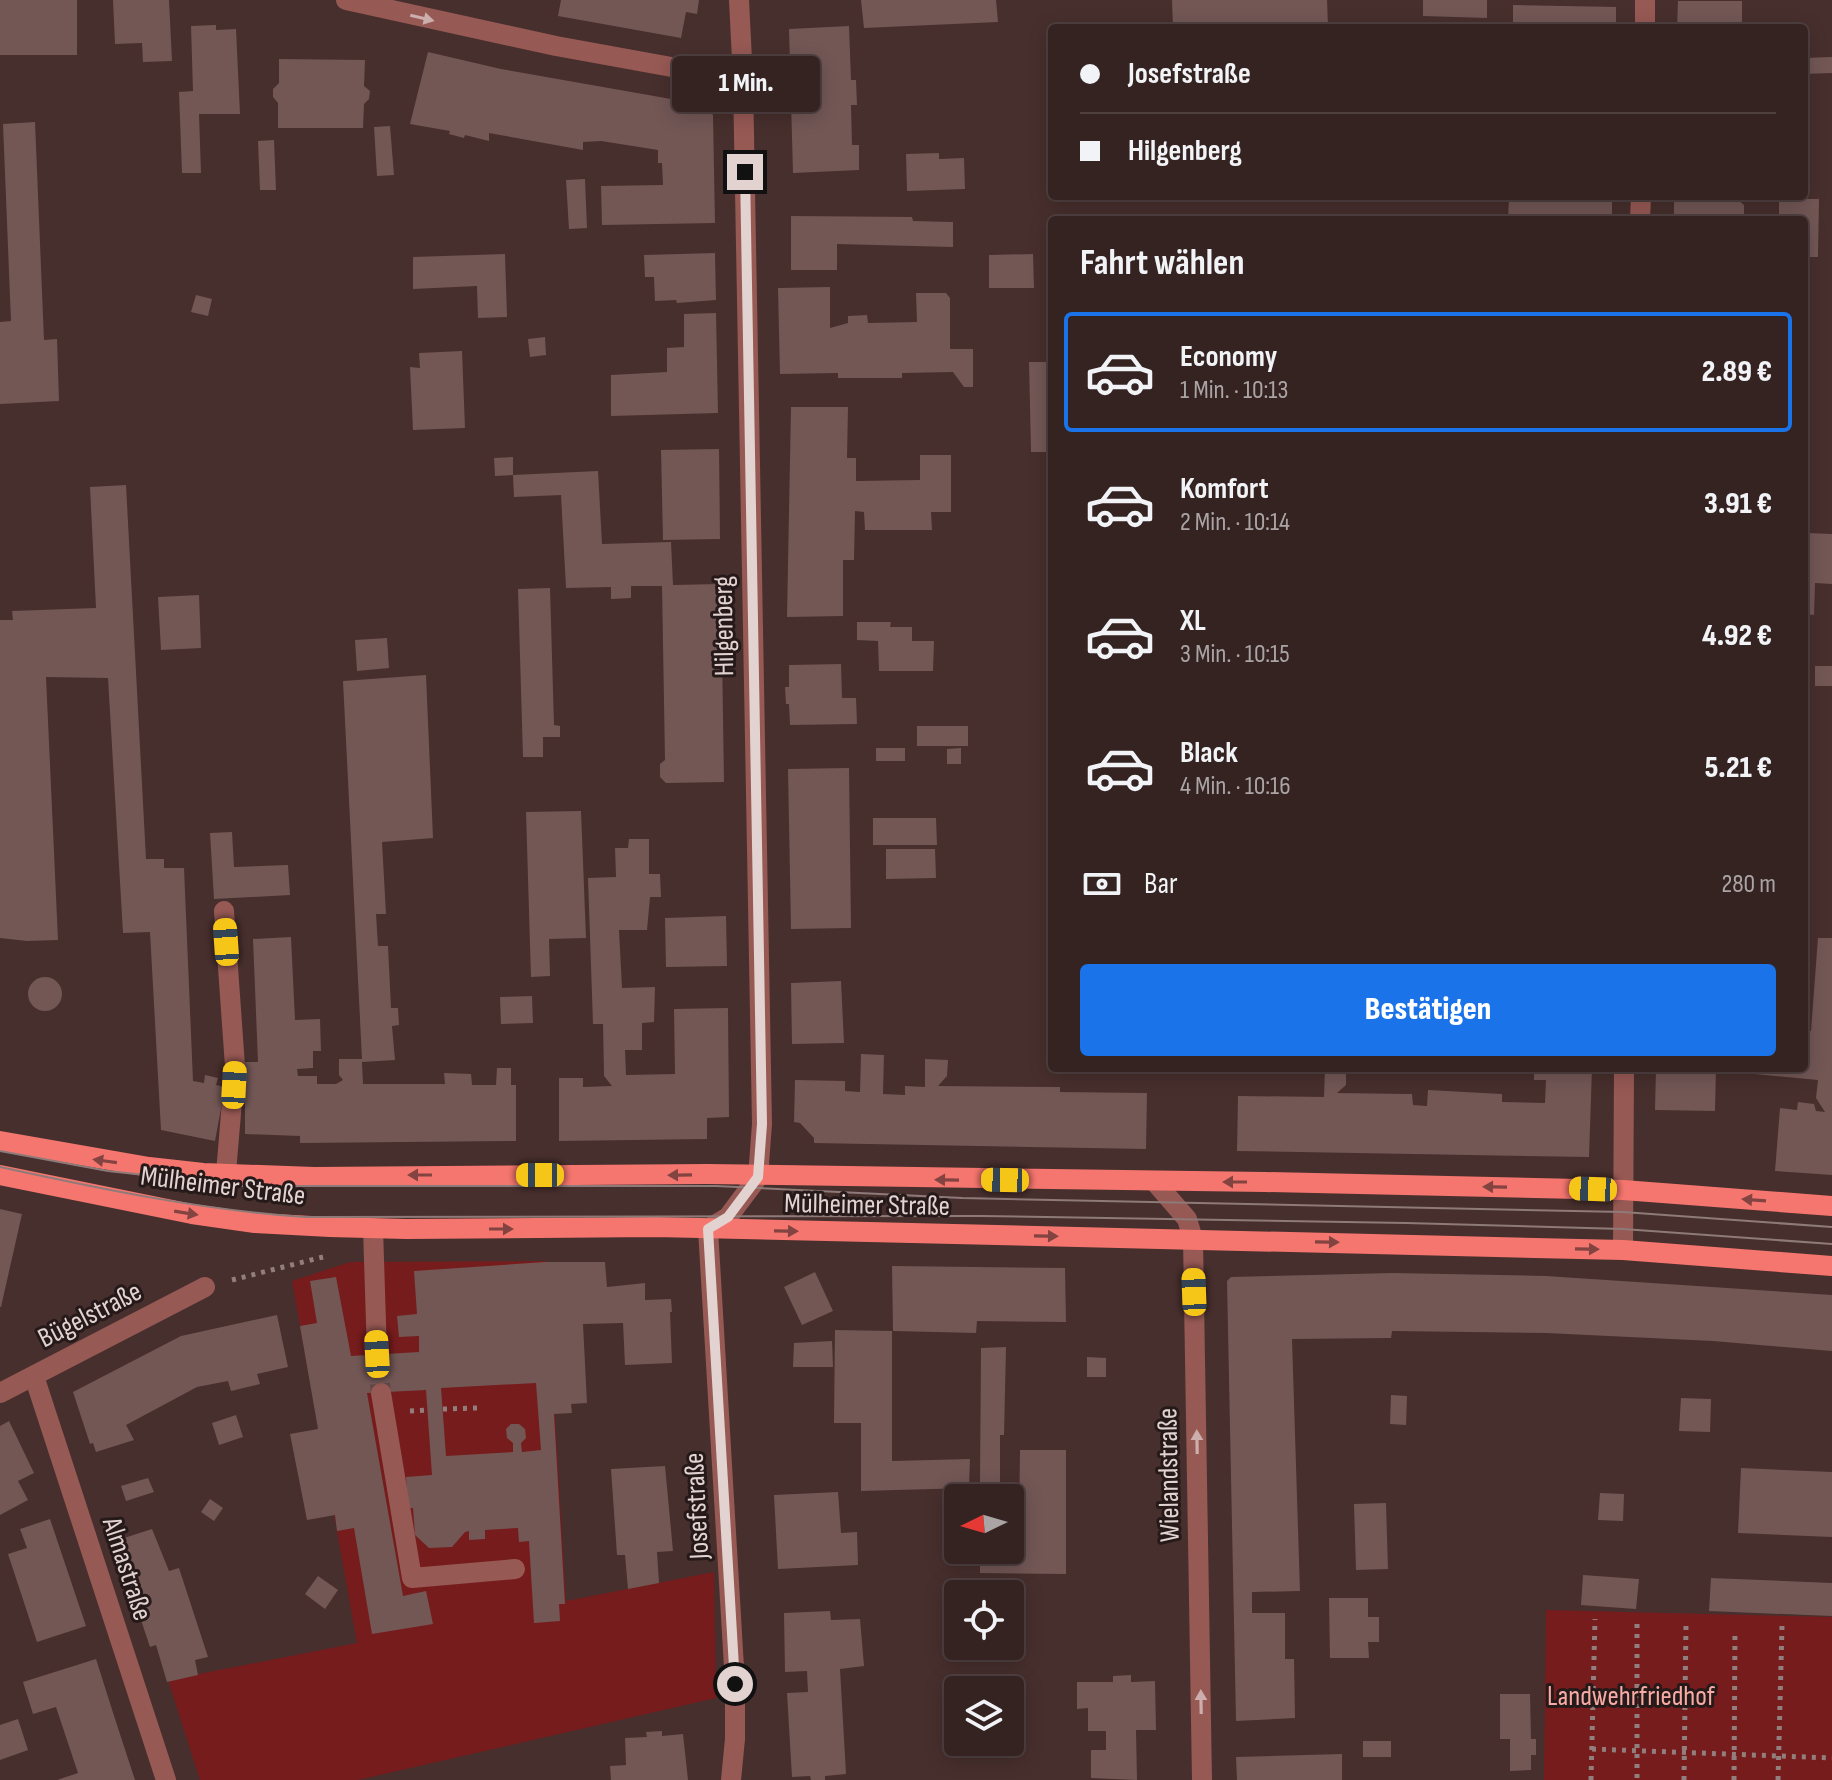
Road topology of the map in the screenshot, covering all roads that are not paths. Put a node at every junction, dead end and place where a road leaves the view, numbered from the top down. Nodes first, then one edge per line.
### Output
1 (346, 0) edge
2 (739, 0) edge
3 (1645, 0) edge
4 (1645, 24) edge
5 (743, 80) junction
6 (224, 911) dead end
7 (1624, 1072) edge
8 (0, 1141) edge
9 (226, 1173) junction
10 (0, 1175) edge
11 (758, 1177) junction
12 (1155, 1182) junction
13 (1623, 1190) junction
14 (1832, 1206) edge
15 (373, 1228) junction
16 (708, 1229) junction
17 (1193, 1239) junction
18 (1623, 1250) junction
19 (1832, 1266) edge
20 (205, 1287) dead end
21 (377, 1354) tunnel mouth
22 (34, 1376) junction
23 (0, 1393) edge
24 (381, 1393) tunnel mouth
25 (515, 1569) dead end
26 (166, 1780) edge
27 (731, 1780) edge
28 (1202, 1780) edge

1 -> 5 street
2 - 5 street, Hilgenberg
3 - 4 street
5 - 11 street, Hilgenberg
6 - 9 street
7 - 13 street
9 -> 8 main road, Mülheimer Straße
11 -> 9 main road, Mülheimer Straße
10 -> 15 main road, Mülheimer Straße
12 -> 11 main road, Mülheimer Straße
11 - 16 street
13 -> 12 main road, Mülheimer Straße
12 - 17 street, Wielandstraße
14 -> 13 main road, Mülheimer Straße
13 - 18 street
15 -> 16 main road, Mülheimer Straße
15 - 21 street
16 -> 17 main road, Mülheimer Straße
16 - 27 street, Josefstraße
17 -> 18 main road, Mülheimer Straße
28 -> 17 street, Wielandstraße
18 - 19 main road, Mülheimer Straße
20 - 22 street, Bügelstraße
22 - 23 street, Bügelstraße
22 - 26 street, Almastraße
24 - 25 street

